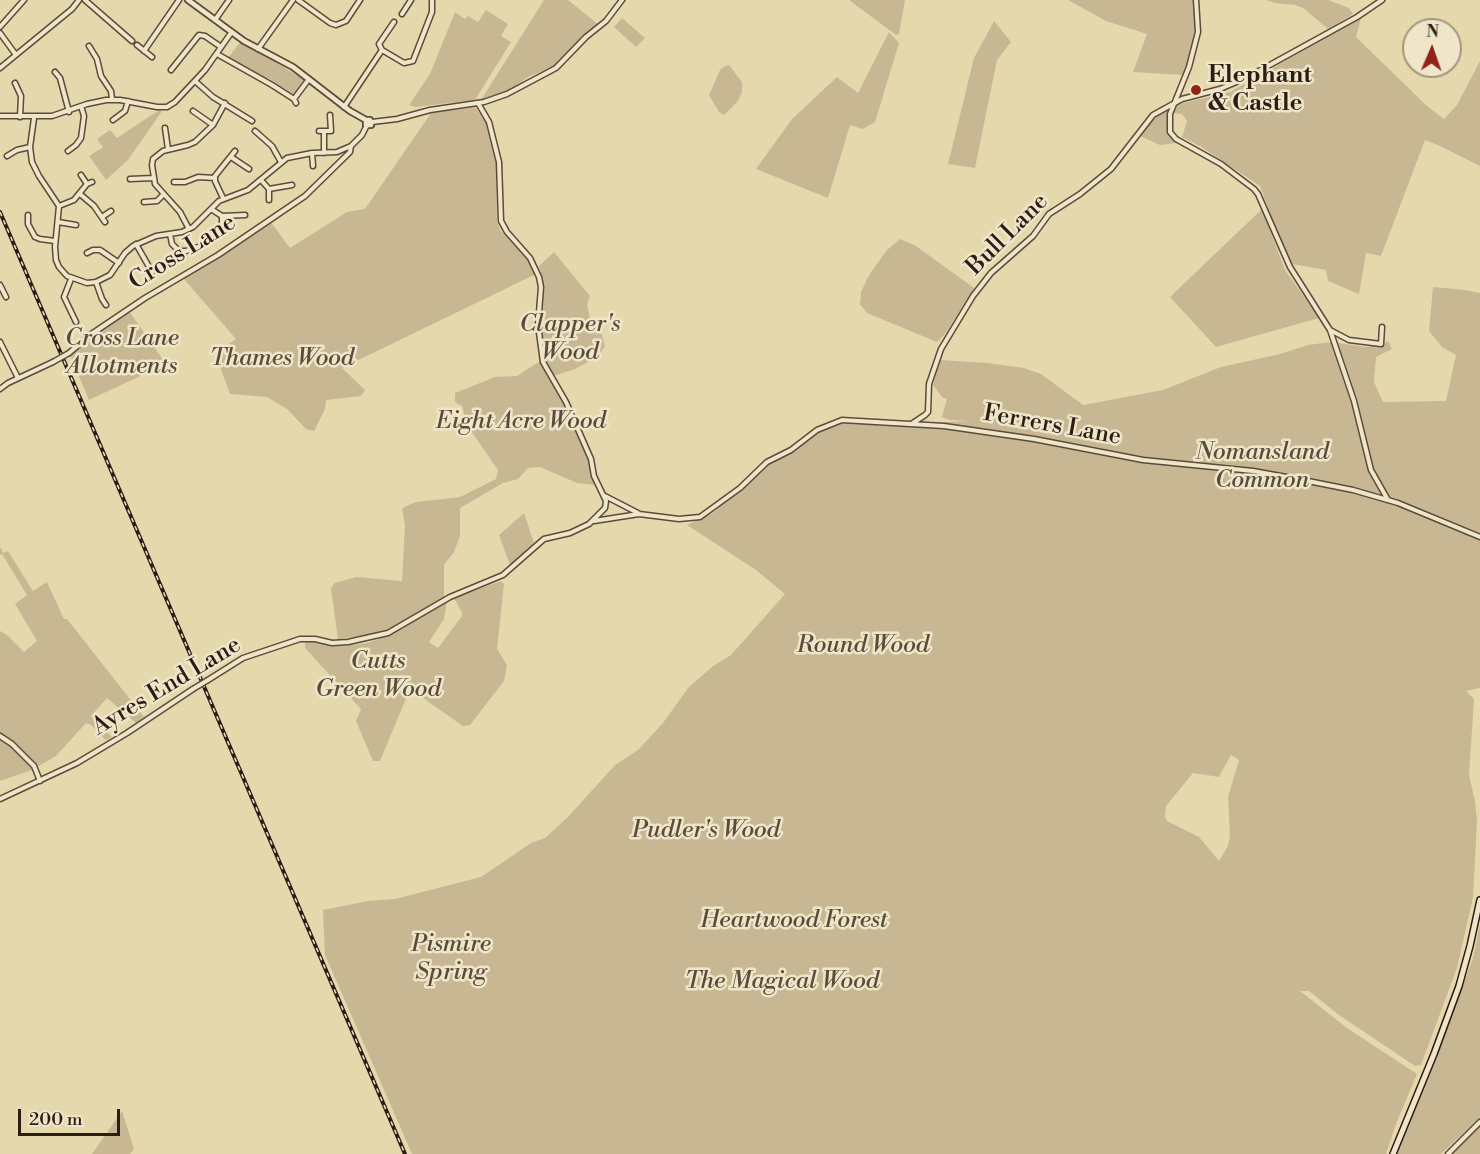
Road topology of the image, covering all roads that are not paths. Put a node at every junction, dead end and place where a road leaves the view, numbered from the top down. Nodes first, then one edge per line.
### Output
1 (24, 0) edge
2 (79, 0) edge
3 (85, 0) edge
4 (179, 0) edge
5 (189, 0) edge
6 (229, 0) edge
7 (293, 0) edge
8 (298, 0) edge
9 (360, 0) edge
10 (411, 0) edge
11 (432, 0) edge
12 (622, 0) edge
13 (1196, 0) edge
14 (1382, 0) edge
15 (402, 14) dead end
16 (214, 21) junction
17 (394, 22) dead end
18 (0, 27) edge
19 (0, 33) edge
20 (231, 33) junction
21 (132, 41) dead end
22 (137, 45) dead end
23 (89, 46) dead end
24 (221, 47) junction
25 (258, 49) junction
26 (382, 50) junction
27 (144, 51) junction
28 (217, 54) junction
29 (15, 55) junction
30 (152, 57) dead end
31 (0, 68) edge
32 (171, 69) dead end
33 (55, 72) dead end
34 (309, 79) junction
35 (195, 81) junction
36 (15, 83) dead end
37 (112, 99) junction
38 (128, 101) junction
39 (1174, 102) junction
40 (478, 103) junction
41 (225, 104) junction
42 (81, 106) junction
43 (344, 107) junction
44 (193, 111) dead end
45 (69, 112) junction
46 (330, 115) dead end
47 (0, 116) edge
48 (20, 117) junction
49 (34, 118) junction
50 (113, 120) dead end
51 (252, 121) dead end
52 (368, 122) junction
53 (213, 125) junction
54 (165, 129) dead end
55 (255, 131) dead end
56 (351, 146) junction
57 (30, 147) junction
58 (168, 149) junction
59 (68, 151) dead end
60 (235, 151) dead end
61 (312, 153) junction
62 (324, 153) junction
63 (7, 156) dead end
64 (231, 157) junction
65 (281, 162) junction
66 (313, 166) dead end
67 (249, 168) dead end
68 (81, 175) dead end
69 (153, 178) junction
70 (215, 178) junction
71 (129, 179) dead end
72 (261, 180) junction
73 (174, 183) dead end
74 (292, 185) dead end
75 (269, 189) junction
76 (80, 194) junction
77 (163, 195) junction
78 (223, 198) junction
79 (269, 200) dead end
80 (144, 202) dead end
81 (59, 206) junction
82 (212, 209) junction
83 (111, 211) dead end
84 (28, 215) dead end
85 (245, 215) dead end
86 (222, 216) junction
87 (102, 217) junction
88 (58, 222) junction
89 (105, 222) dead end
90 (76, 225) dead end
91 (189, 229) junction
92 (222, 232) dead end
93 (170, 234) junction
94 (55, 241) junction
95 (136, 244) junction
96 (198, 247) dead end
97 (179, 251) junction
98 (87, 253) dead end
99 (180, 258) dead end
100 (118, 263) junction
101 (147, 277) dead end
102 (71, 279) junction
103 (96, 282) junction
104 (0, 285) edge
105 (6, 297) dead end
106 (106, 305) dead end
107 (76, 322) dead end
108 (1382, 327) dead end
109 (1330, 330) junction
110 (1344, 338) junction
111 (0, 342) edge
112 (1334, 343) junction
113 (18, 378) junction
114 (0, 390) edge
115 (913, 423) junction
116 (604, 496) junction
117 (1388, 500) junction
118 (639, 514) junction
119 (594, 521) junction
120 (1480, 537) edge
121 (0, 736) edge
122 (40, 781) junction
123 (0, 799) edge
124 (1480, 900) edge
125 (1480, 1122) edge
126 (1393, 1154) edge
127 (1448, 1154) edge

1 - 18 street
2 - 29 street
3 - 21 street
4 - 27 street
5 - 16 street
6 - 16 street
7 - 25 street
8 - 9 street
10 - 15 street
11 - 26 street
12 - 40 street
13 - 39 street
14 - 39 street
16 - 20 street
17 - 26 street
19 - 29 street
20 - 24 street
20 - 25 street
22 - 27 street
23 - 37 street
24 - 28 street
24 - 32 street
25 - 34 street
26 - 43 street
27 - 30 street
28 - 34 street
28 - 35 street
29 - 31 street
33 - 45 street
34 - 43 street
35 - 38 street
35 - 41 street
36 - 48 street
37 - 38 street
37 - 42 street
38 - 50 street
39 - 109 street
39 - 115 street, Bull Lane
40 - 52 street
40 - 116 street
41 - 51 street
41 - 53 street
42 - 45 street
42 - 59 street
43 - 52 street
44 - 53 street
45 - 49 street
46 - 62 street
47 - 48 street
48 - 49 street
49 - 57 street
52 - 56 street, Cross Lane
53 - 58 street
54 - 58 street
55 - 65 street
56 - 62 street
56 - 113 street, Cross Lane, bridge
57 - 63 street
57 - 81 street
58 - 69 street
60 - 64 street
61 - 62 street
61 - 65 street
61 - 66 street
64 - 67 street
64 - 70 street
65 - 72 street
68 - 76 street
69 - 71 street
69 - 77 street
70 - 73 street
70 - 78 street
72 - 75 street
72 - 78 street
74 - 75 street
75 - 79 street
76 - 81 street
76 - 87 street
77 - 80 street
77 - 91 street
78 - 82 street
81 - 88 street
82 - 86 street
82 - 91 street
83 - 87 street
84 - 94 street
85 - 86 street
86 - 92 street
87 - 89 street
88 - 90 street
88 - 94 street
91 - 93 street
93 - 95 street
93 - 97 street
94 - 102 street
95 - 100 street
95 - 101 street
96 - 97 street
97 - 99 street
98 - 100 street
100 - 103 street
102 - 103 street
102 - 107 street
103 - 106 street
104 - 105 street
108 - 110 street
109 - 110 street
109 - 112 street
110 - 112 street
111 - 113 street
112 - 117 street
113 - 114 street, Cross Lane
115 - 117 street, Ferrers Lane
115 - 118 street, Ferrers Lane
116 - 118 street, Ferrers Lane
116 - 119 street
117 - 120 street, Ferrers Lane
118 - 119 street, Ferrers Lane
119 - 122 street, Ayres End Lane, bridge
121 - 122 street
122 - 123 street, Ayres End Lane
124 - 126 main road
125 - 127 street

